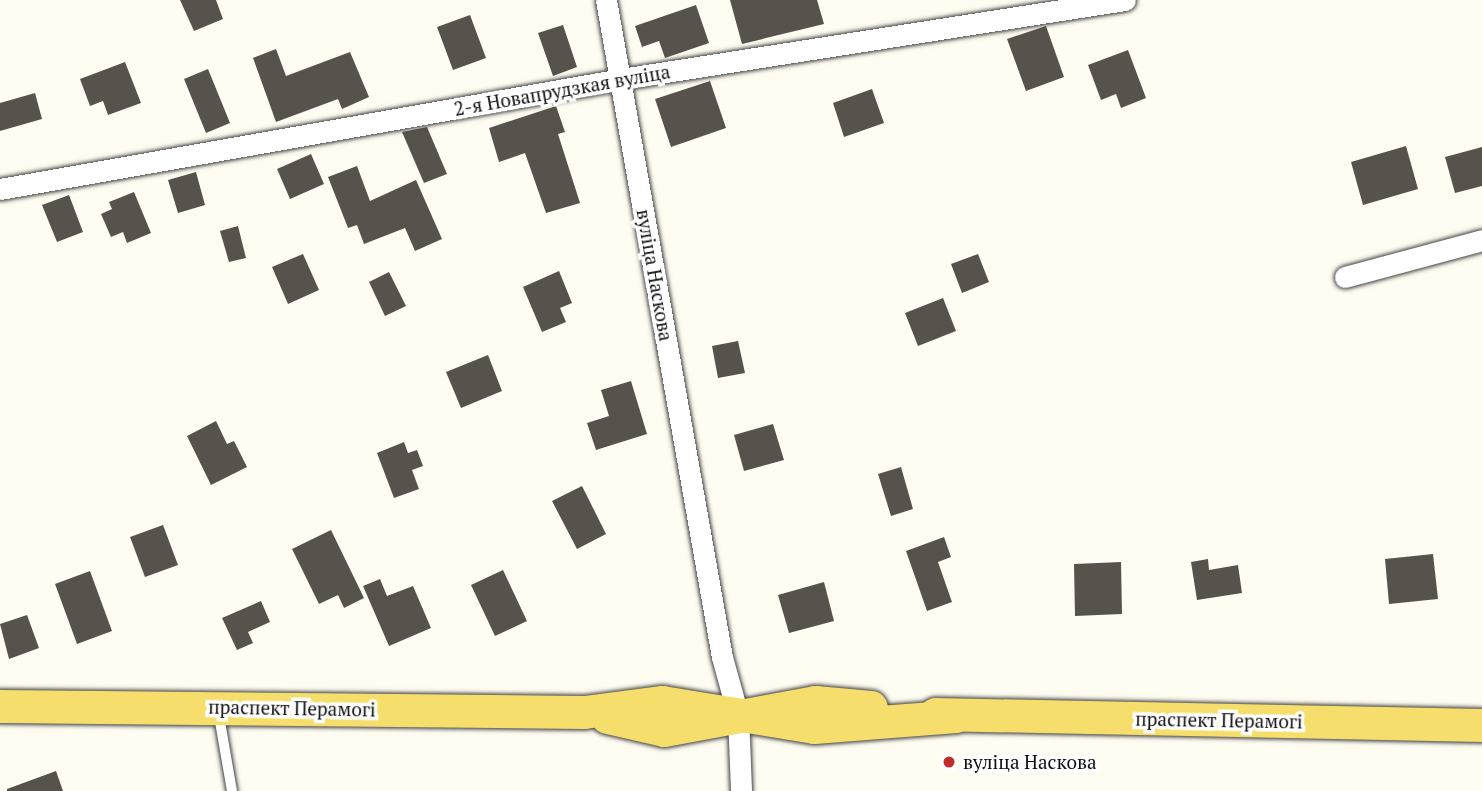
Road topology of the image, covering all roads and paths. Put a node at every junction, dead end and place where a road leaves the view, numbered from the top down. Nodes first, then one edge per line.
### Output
1 (606, 0) edge
2 (1125, 0) edge
3 (621, 79) junction
4 (0, 189) edge
5 (1482, 240) edge
6 (1345, 276) dead end
7 (0, 706) edge
8 (217, 708) junction
9 (738, 715) junction
10 (1482, 725) edge
11 (232, 791) edge
12 (741, 791) edge

1 - 3 street, вуліца Наскова
2 - 3 street, 2-я Новапрудзкая вуліца
3 - 4 street, 2-я Новапрудзкая вуліца
3 - 9 street, вуліца Наскова
5 - 6 street
7 - 8 main road, праспект Перамогі
8 - 9 main road, праспект Перамогі
8 - 11 lane
9 - 10 main road, праспект Перамогі
9 - 12 street, вуліца Наскова

